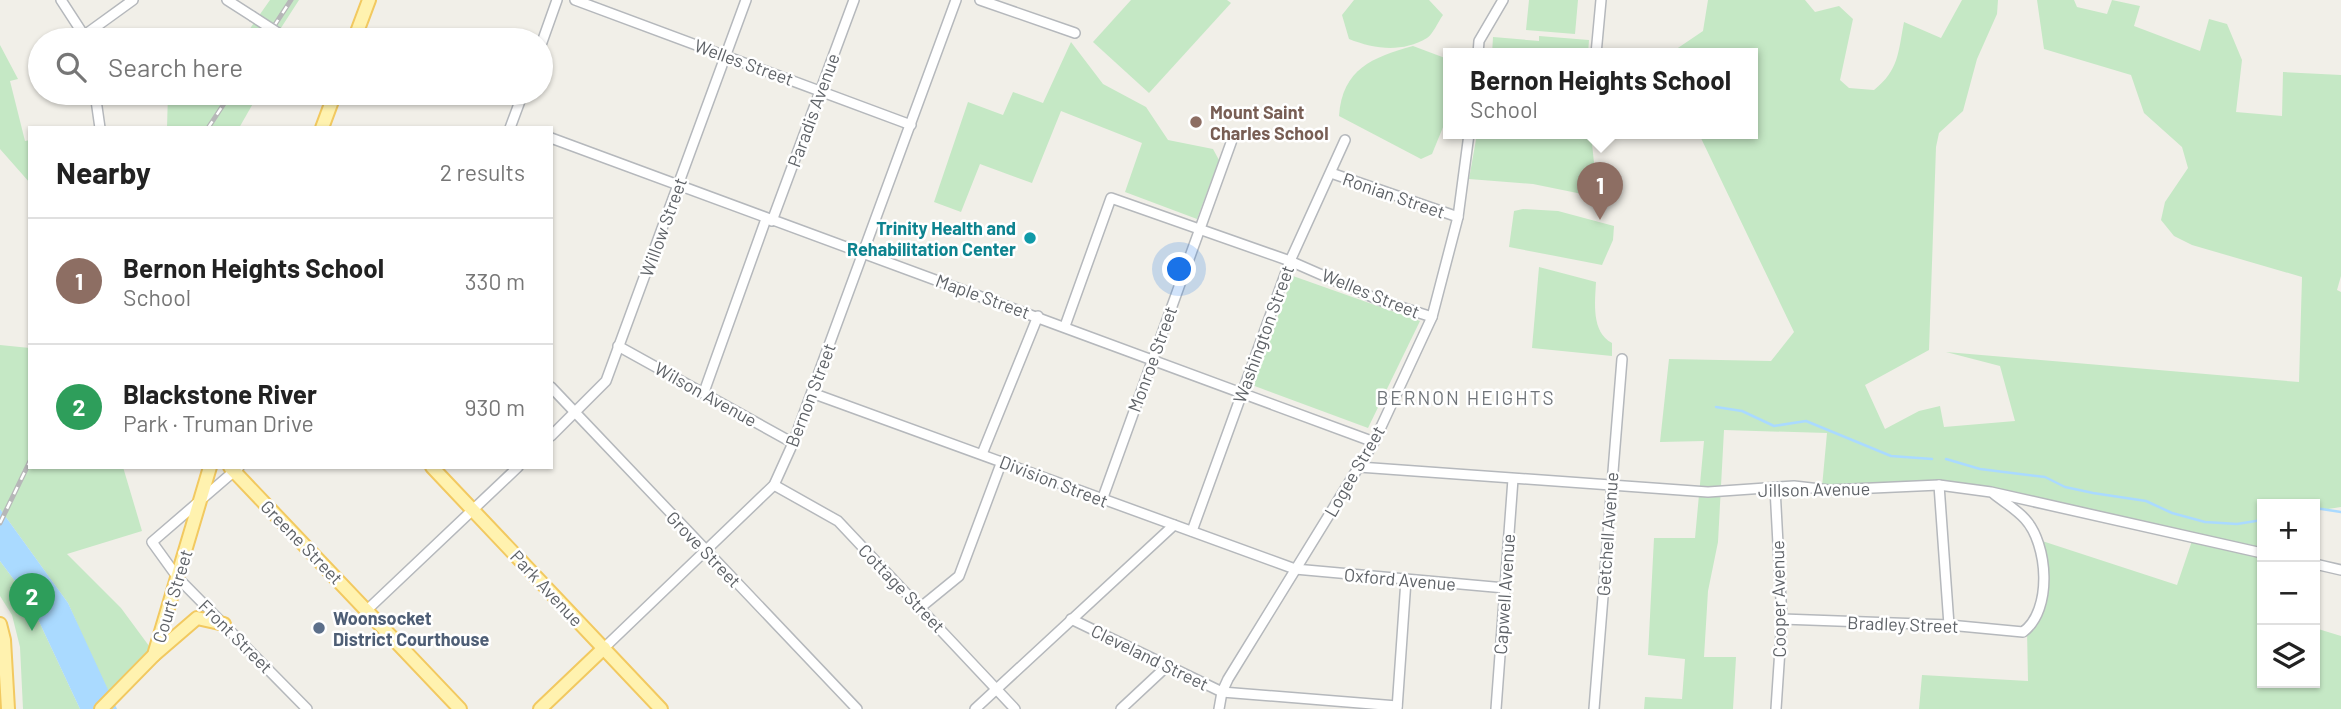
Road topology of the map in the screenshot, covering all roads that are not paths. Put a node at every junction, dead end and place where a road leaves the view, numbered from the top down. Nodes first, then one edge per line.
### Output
1 (61, 0) edge
2 (133, 0) edge
3 (227, 0) edge
4 (369, 0) edge
5 (557, 0) edge
6 (575, 0) edge
7 (746, 0) edge
8 (854, 0) edge
9 (956, 0) edge
10 (980, 0) edge
11 (1503, 0) edge
12 (1601, 0) edge
13 (80, 28) edge
14 (97, 28) edge
15 (270, 28) edge
16 (358, 28) edge
17 (547, 28) edge
18 (1075, 33) dead end
19 (1478, 48) edge
20 (1597, 48) edge
21 (725, 55) junction
22 (821, 90) junction
23 (97, 105) edge
24 (331, 105) edge
25 (518, 105) edge
26 (511, 125) edge
27 (911, 125) junction
28 (100, 126) edge
29 (323, 126) edge
30 (553, 139) edge
31 (1468, 139) edge
32 (1232, 140) dead end
33 (1345, 140) dead end
34 (1331, 173) junction
35 (678, 185) junction
36 (1458, 217) junction
37 (769, 220) junction
38 (1199, 229) junction
39 (864, 252) junction
40 (1290, 261) junction
41 (1038, 316) junction
42 (1433, 317) junction
43 (1065, 326) junction
44 (618, 346) junction
45 (1152, 359) junction
46 (1622, 359) dead end
47 (553, 389) edge
48 (704, 392) junction
49 (1241, 392) junction
50 (812, 393) junction
51 (575, 412) junction
52 (553, 434) edge
53 (1374, 442) junction
54 (793, 443) junction
55 (982, 454) junction
56 (1002, 461) junction
57 (1359, 467) junction
58 (209, 469) edge
59 (235, 469) edge
60 (434, 469) edge
61 (517, 469) edge
62 (1513, 479) junction
63 (774, 485) junction
64 (1611, 485) junction
65 (1939, 485) junction
66 (1775, 488) junction
67 (1991, 492) junction
68 (1102, 500) junction
69 (199, 505) junction
70 (473, 510) junction
71 (1174, 525) junction
72 (1192, 531) junction
73 (705, 552) junction
74 (2257, 552) edge
75 (2320, 565) edge
76 (1295, 569) junction
77 (2341, 570) edge
78 (178, 578) junction
79 (1406, 580) junction
80 (1505, 587) junction
81 (921, 607) junction
82 (367, 610) junction
83 (1071, 619) junction
84 (1782, 620) junction
85 (0, 624) edge
86 (224, 624) junction
87 (1949, 625) junction
88 (604, 649) junction
89 (152, 657) junction
90 (1166, 667) junction
91 (996, 689) junction
92 (1222, 692) junction
93 (1397, 707) edge
94 (8, 709) edge
95 (101, 709) edge
96 (307, 709) edge
97 (460, 709) edge
98 (540, 709) edge
99 (661, 709) edge
100 (858, 709) edge
101 (975, 709) edge
102 (1015, 709) edge
103 (1121, 709) edge
104 (1219, 709) edge
105 (1496, 709) edge
106 (1594, 709) edge
107 (1776, 709) edge

1 - 13 street
2 - 14 street
3 - 15 street, bridge
4 - 16 main road
5 - 17 street
6 - 21 street, Welles Street
7 - 21 street, Willow Street
8 - 22 street, Paradis Avenue
9 - 27 street, Bernon Street
10 - 18 street
11 - 19 street
12 - 20 street
21 - 22 street, Welles Street
21 - 35 street, Willow Street
22 - 27 street, Welles Street
22 - 37 street, Paradis Avenue
23 - 28 street
24 - 29 main road
25 - 26 street
27 - 39 street, Bernon Street
30 - 35 street, Maple Street
31 - 36 street, Logee Street
32 - 38 street, Monroe Street
33 - 34 street, Washington Street
34 - 36 street, Ronian Street
34 - 40 street, Washington Street
35 - 37 street, Maple Street
35 - 44 street, Willow Street
36 - 42 street, Logee Street
37 - 39 street, Maple Street
37 - 48 street, Paradis Avenue
38 - 40 street, Welles Street
38 - 43 street, Welles Street
38 - 45 street, Monroe Street
39 - 41 street, Maple Street
39 - 50 street, Bernon Street
40 - 42 street, Welles Street
40 - 49 street, Washington Street
41 - 43 street, Maple Street
41 - 55 street
42 - 53 street, Logee Street
43 - 45 street, Maple Street
44 - 48 street, Wilson Avenue
44 - 51 street, Willow Street
45 - 49 street, Maple Street
45 - 68 street, Monroe Street
46 - 64 street, Getchell Avenue
47 - 51 street, Grove Street
48 - 54 street, Wilson Avenue
49 - 53 street, Maple Street
49 - 72 street, Washington Street
50 - 54 street, Bernon Street
50 - 55 street, Division Street
51 - 52 street, Willow Street
51 - 73 street, Grove Street
53 - 57 street, Logee Street
54 - 63 street, Bernon Street
55 - 56 street, Division Street
56 - 68 street, Division Street
56 - 81 street
57 - 62 street, Jillson Avenue
57 - 76 street, Logee Street
58 - 69 main road, Court Street
59 - 69 street, Front Street
59 - 82 main road, Greene Street
60 - 70 main road, Park Avenue
61 - 70 street
62 - 64 street, Jillson Avenue
62 - 80 street, Capwell Avenue
63 - 73 street, Bernon Street
63 - 81 street, Cottage Street
64 - 66 street, Jillson Avenue
64 - 106 street, Getchell Avenue
65 - 66 street, Jillson Avenue
65 - 67 street, Jillson Avenue
65 - 87 street
66 - 84 street, Cooper Avenue
67 - 74 street, Jillson Avenue
67 - 87 street, Bradley Street
68 - 71 street, Division Street
69 - 78 main road, Court Street
69 - 78 street, Front Street
70 - 82 street
70 - 88 main road, Park Avenue
71 - 72 street, Division Street
71 - 83 street
72 - 76 street, Division Street
73 - 88 street, Bernon Street
73 - 100 street, Grove Street
75 - 77 street
76 - 79 street, Oxford Avenue
76 - 92 street, Logee Street
78 - 86 street, Front Street
78 - 89 main road, Court Street
79 - 80 street, Oxford Avenue
79 - 93 street
80 - 105 street, Capwell Avenue
81 - 91 street, Cottage Street
82 - 97 main road, Greene Street
83 - 90 street, Cleveland Street
83 - 91 street
84 - 87 street, Bradley Street
84 - 107 street, Cooper Avenue
85 - 94 main road
86 - 89 main road
86 - 96 street, Front Street
88 - 98 main road, Bernon Street
88 - 99 main road, Park Avenue
89 - 95 main road, Court Street
90 - 92 street, Cleveland Street
90 - 103 street
91 - 101 street
91 - 102 street, Cottage Street
92 - 93 street, Cleveland Street
92 - 104 street, Logee Street

